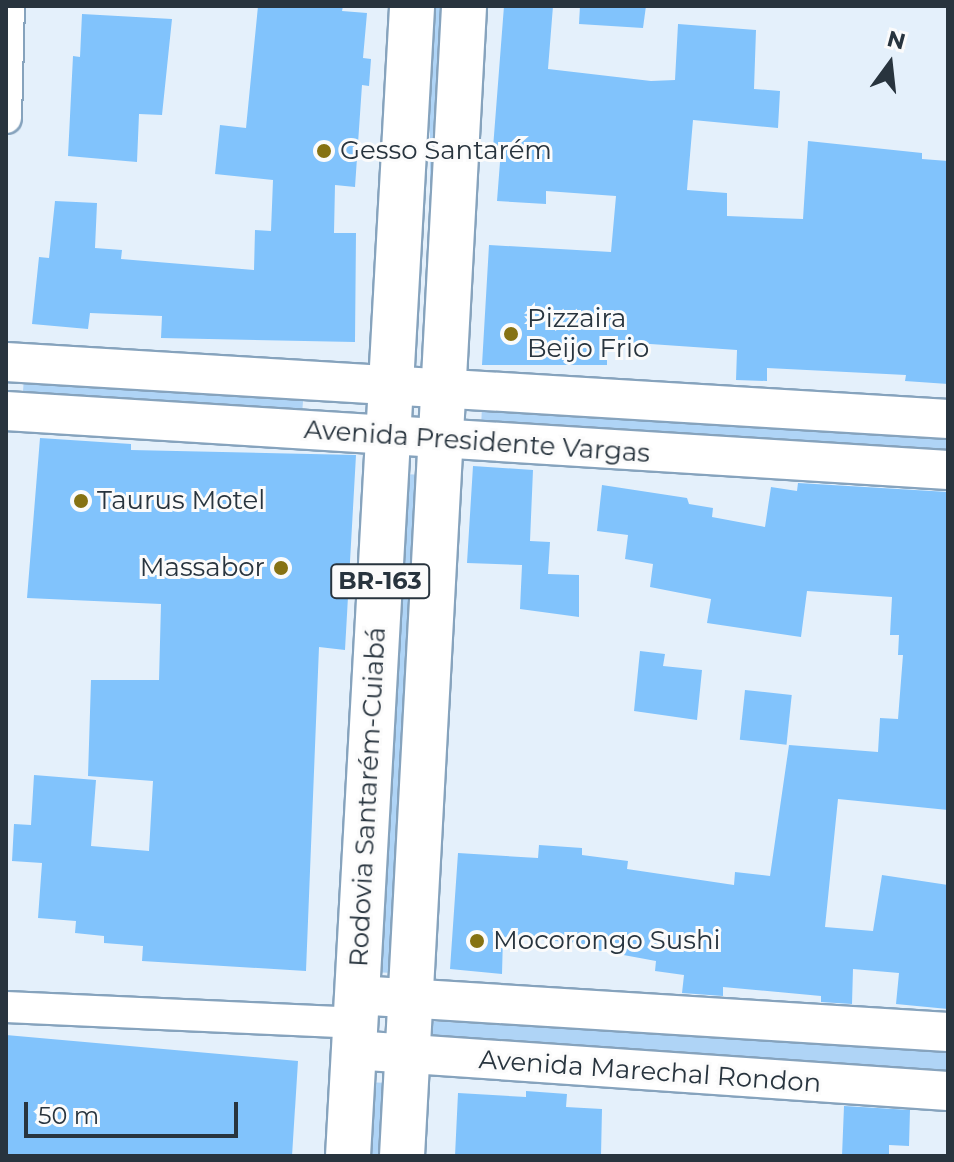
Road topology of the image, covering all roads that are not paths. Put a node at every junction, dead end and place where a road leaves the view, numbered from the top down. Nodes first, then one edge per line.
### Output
1 (9, 6) edge
2 (412, 6) edge
3 (464, 6) edge
4 (6, 118) edge
5 (6, 362) edge
6 (391, 387) junction
7 (445, 389) junction
8 (6, 411) edge
9 (948, 419) edge
10 (388, 436) junction
11 (442, 442) junction
12 (948, 470) edge
13 (410, 1001) junction
14 (6, 1007) edge
15 (355, 1023) junction
16 (948, 1032) edge
17 (407, 1057) junction
18 (948, 1091) edge
19 (348, 1156) edge
20 (402, 1156) edge

1 - 4 street
2 - 6 highway, Rodovia Santarém-Cuiabá / BR-163
3 - 7 highway, Rodovia Santarém-Cuiabá / BR-163
5 - 6 street, Avenida Presidente Vargas
6 - 7 street, Avenida Presidente Vargas
6 - 10 highway, Rodovia Santarém-Cuiabá / BR-163
7 - 9 street, Avenida Presidente Vargas
7 - 11 highway, Rodovia Santarém-Cuiabá / BR-163
8 - 10 street, Avenida Presidente Vargas
10 - 11 street, Avenida Presidente Vargas
10 - 15 highway, Rodovia Santarém-Cuiabá / BR-163
11 - 12 street, Avenida Presidente Vargas
11 - 13 highway, Rodovia Santarém-Cuiabá / BR-163
13 - 15 street, Avenida Marechal Rondon
13 - 16 street, Avenida Marechal Rondon
13 - 17 highway, Rodovia Santarém-Cuiabá / BR-163
14 - 15 street, Avenida Marechal Rondon
15 - 17 street, Avenida Marechal Rondon
15 - 19 highway, Rodovia Santarém-Cuiabá / BR-163
17 - 18 street, Avenida Marechal Rondon
17 - 20 highway, Rodovia Santarém-Cuiabá / BR-163

